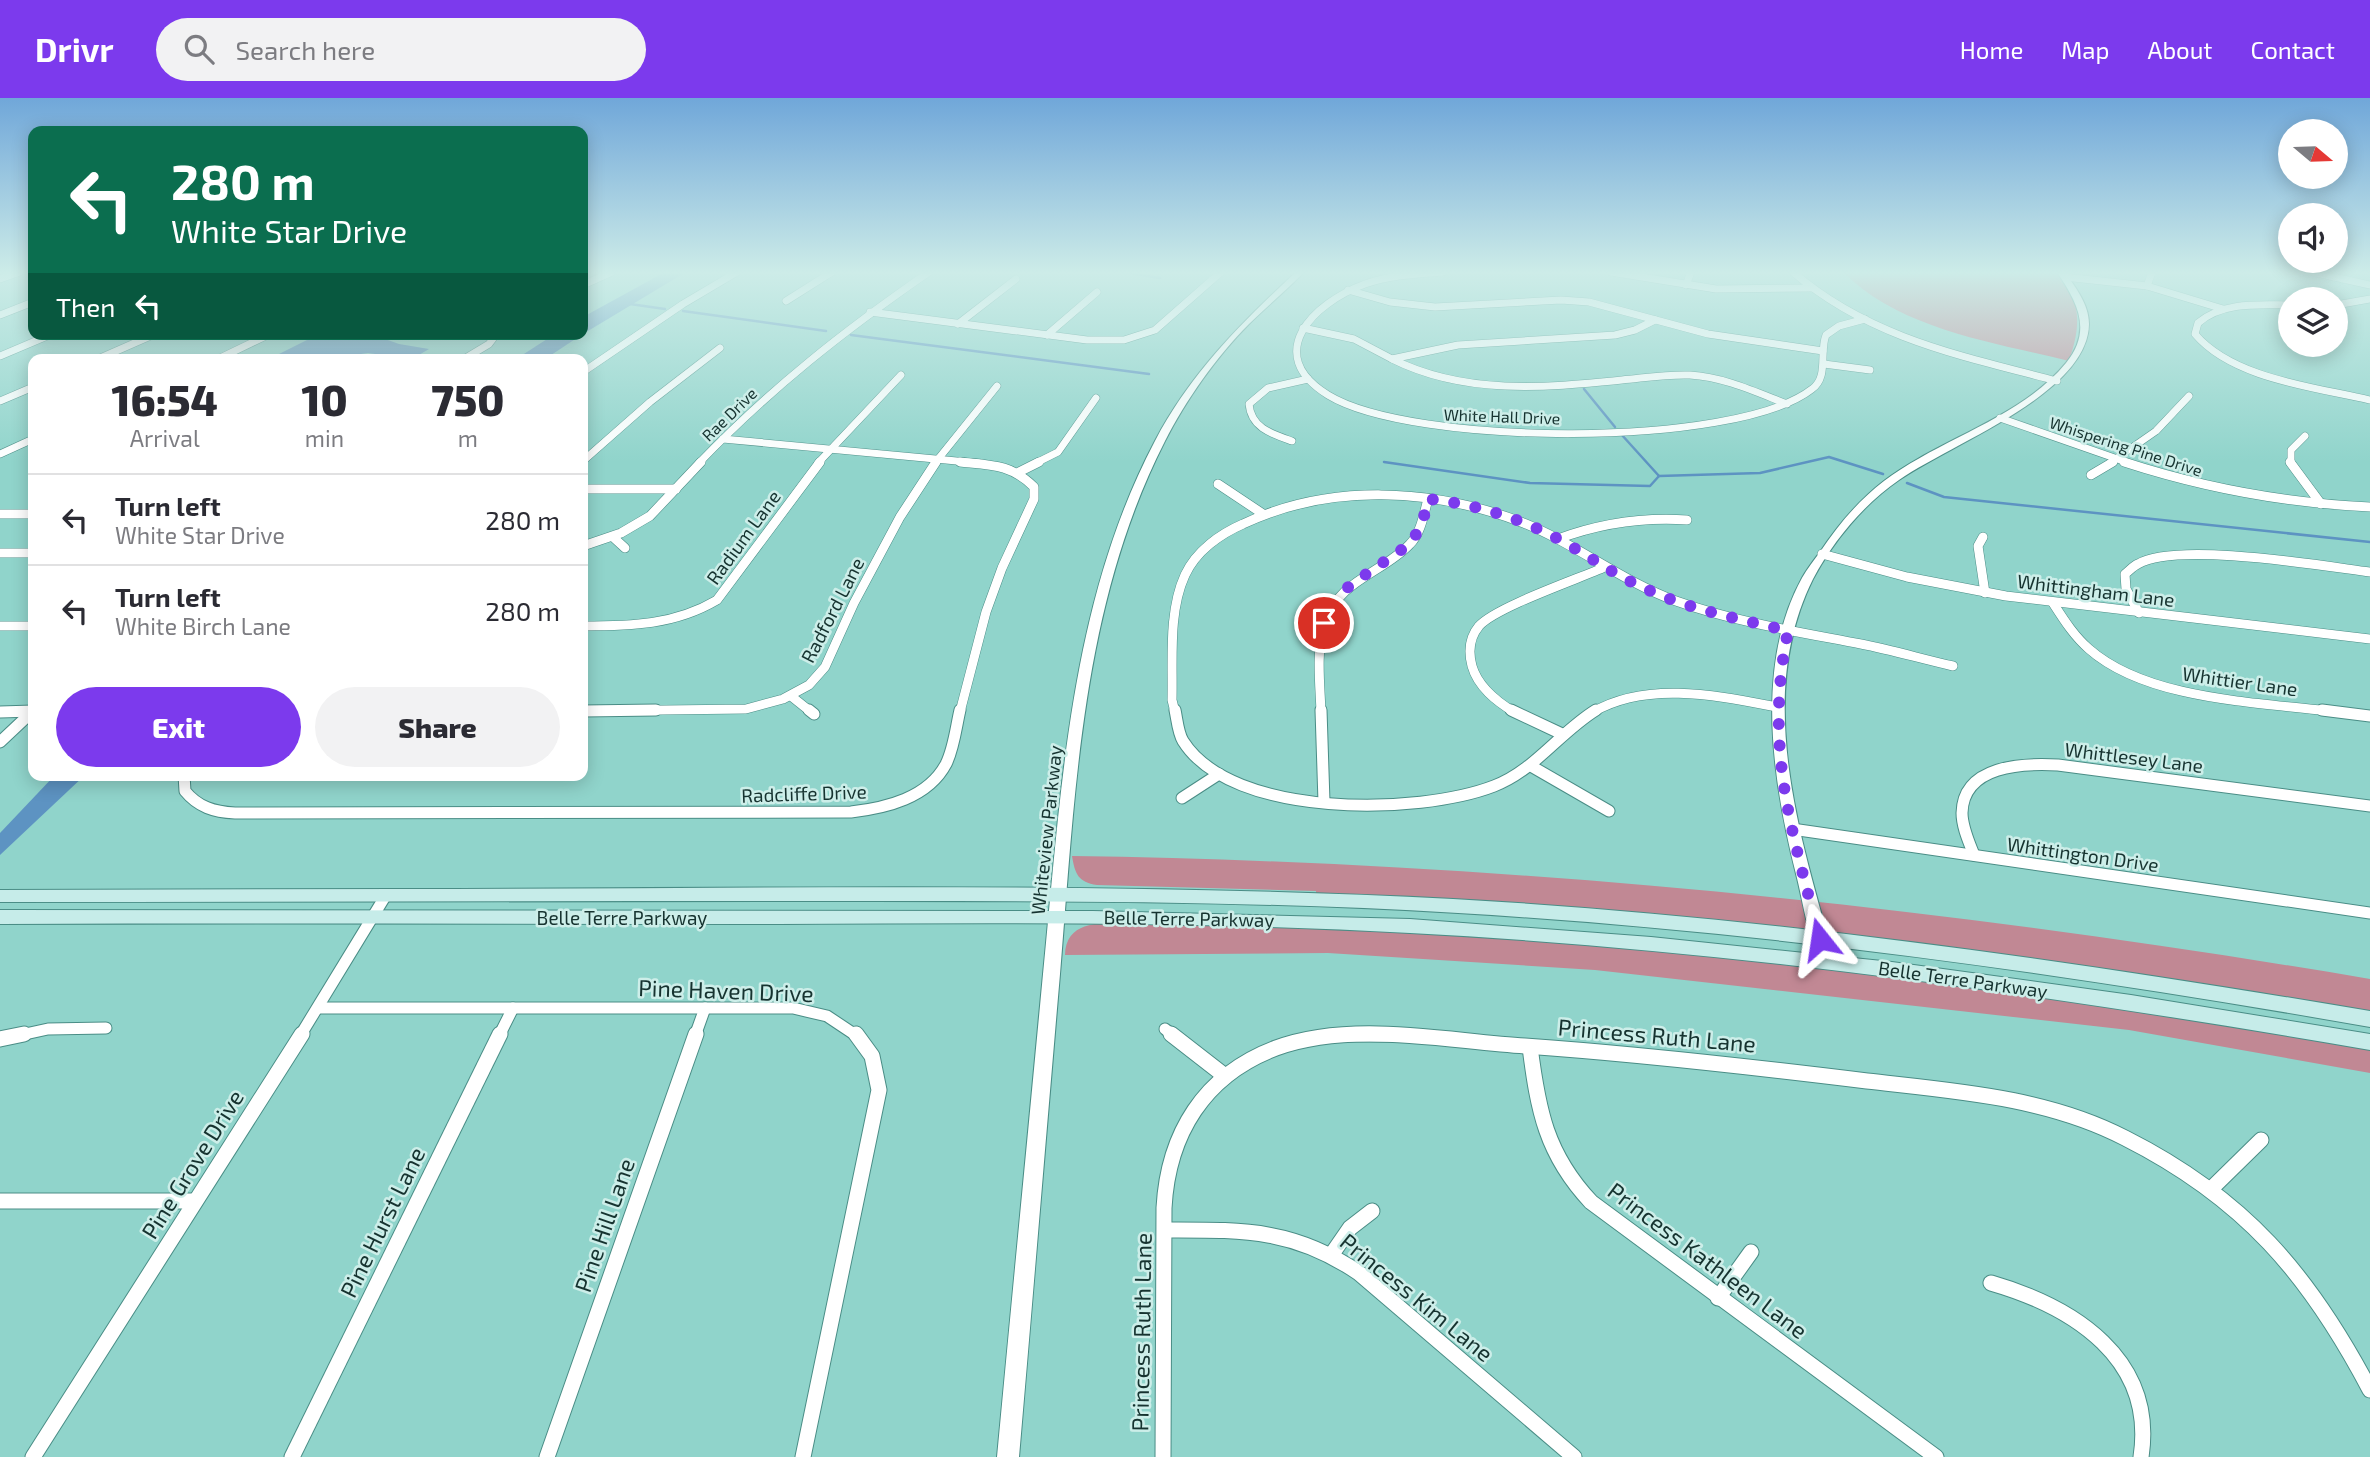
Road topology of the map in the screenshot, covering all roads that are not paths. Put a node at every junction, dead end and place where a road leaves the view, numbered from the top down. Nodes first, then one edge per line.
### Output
1 (636, 335) edge
2 (841, 335) edge
3 (1051, 335) edge
4 (1142, 335) edge
5 (1234, 335) edge
6 (1300, 335) edge
7 (1337, 335) edge
8 (1612, 335) edge
9 (1718, 335) edge
10 (1826, 335) edge
11 (1907, 335) edge
12 (2082, 335) edge
13 (2197, 335) edge
14 (38, 340) edge
15 (141, 340) edge
16 (258, 340) edge
17 (493, 340) edge
18 (720, 348) dead end
19 (1823, 351) junction
20 (109, 354) edge
21 (228, 354) edge
22 (472, 354) edge
23 (0, 356) edge
24 (1392, 359) junction
25 (1824, 365) junction
26 (588, 369) edge
27 (1870, 370) dead end
28 (901, 375) dead end
29 (1308, 379) junction
30 (2057, 381) junction
31 (997, 386) dead end
32 (28, 389) edge
33 (2189, 396) dead end
34 (1096, 398) dead end
35 (2370, 400) edge
36 (0, 401) edge
37 (1787, 404) junction
38 (2000, 418) junction
39 (2305, 436) dead end
40 (723, 439) junction
41 (28, 441) edge
42 (1292, 441) dead end
43 (830, 449) junction
44 (0, 454) edge
45 (588, 457) edge
46 (938, 459) junction
47 (2116, 460) junction
48 (1019, 472) junction
49 (2091, 475) dead end
50 (1218, 484) dead end
51 (588, 489) edge
52 (676, 489) junction
53 (1428, 499) junction
54 (2321, 504) junction
55 (2370, 508) edge
56 (0, 514) edge
57 (28, 514) edge
58 (1263, 514) junction
59 (1687, 520) dead end
60 (613, 537) junction
61 (1983, 537) dead end
62 (1559, 539) junction
63 (588, 545) edge
64 (625, 548) dead end
65 (28, 552) edge
66 (0, 553) edge
67 (1822, 554) junction
68 (1605, 567) junction
69 (2370, 572) edge
70 (1985, 593) junction
71 (2053, 603) junction
72 (2139, 613) junction
73 (0, 626) edge
74 (28, 626) edge
75 (588, 626) edge
76 (1788, 631) junction
77 (2370, 639) edge
78 (1953, 666) dead end
79 (791, 696) junction
80 (1777, 707) junction
81 (588, 711) edge
82 (0, 712) edge
83 (28, 712) edge
84 (814, 714) dead end
85 (2370, 716) edge
86 (28, 717) edge
87 (1562, 734) junction
88 (0, 742) edge
89 (1531, 766) junction
90 (1219, 774) junction
91 (184, 781) edge
92 (1182, 798) dead end
93 (1324, 802) junction
94 (2370, 806) edge
95 (1609, 811) dead end
96 (1791, 829) junction
97 (1973, 855) junction
98 (386, 895) junction
99 (1059, 895) junction
100 (0, 896) edge
101 (2370, 913) edge
102 (0, 916) edge
103 (374, 916) junction
104 (1056, 916) junction
105 (1820, 939) junction
106 (1827, 962) junction
107 (513, 1007) junction
108 (705, 1007) junction
109 (318, 1008) junction
110 (2370, 1019) edge
111 (106, 1028) dead end
112 (1165, 1029) dead end
113 (0, 1039) edge
114 (2370, 1042) edge
115 (1530, 1047) junction
116 (1225, 1076) junction
117 (2261, 1140) dead end
118 (2211, 1189) junction
119 (0, 1201) edge
120 (195, 1201) junction
121 (1372, 1211) dead end
122 (1165, 1230) junction
123 (1751, 1252) dead end
124 (1332, 1254) junction
125 (1991, 1283) dead end
126 (1718, 1298) junction
127 (2370, 1390) edge
128 (33, 1457) edge
129 (292, 1457) edge
130 (547, 1457) edge
131 (803, 1457) edge
132 (1008, 1457) edge
133 (1163, 1457) edge
134 (1574, 1457) edge
135 (1936, 1457) edge
136 (2141, 1457) edge

1 - 26 street
2 - 40 street, Rae Drive
3 - 4 street
5 - 99 street, Whiteview Parkway
6 - 29 street
7 - 24 street
8 - 24 street
9 - 19 street
10 - 19 street
11 - 30 street
12 - 30 street
13 - 35 street
14 - 23 street
15 - 20 street
16 - 21 street
17 - 22 street
18 - 45 street
19 - 25 street
24 - 37 street
25 - 27 street
25 - 37 street, White Hall Drive
28 - 43 street, Radium Lane
29 - 37 street, White Hall Drive
29 - 42 street
30 - 38 street
31 - 46 street, Radford Lane
32 - 36 street
33 - 47 street
34 - 48 street
38 - 47 street, Whispering Pine Drive
38 - 67 street
39 - 54 street
40 - 43 street
40 - 52 street, Rae Drive
41 - 44 street
43 - 46 street
43 - 75 street, Radium Lane
46 - 48 street
46 - 79 street, Radford Lane
47 - 49 street
47 - 54 street, Whispering Pine Drive
48 - 91 street, Radcliffe Drive
50 - 58 street
51 - 52 street
52 - 60 street, Rae Drive
53 - 58 street
53 - 62 street
53 - 93 street
54 - 55 street, Whispering Pine Drive
56 - 57 street
58 - 90 street
59 - 62 street
60 - 63 street, Rae Drive
60 - 64 street
61 - 70 street
62 - 68 street
65 - 66 street
67 - 70 street, Whittingham Lane
67 - 76 street
68 - 76 street
68 - 87 street
69 - 72 street
70 - 71 street, Whittingham Lane
71 - 72 street, Whittingham Lane
71 - 85 street, Whittier Lane
72 - 77 street, Whittingham Lane
73 - 74 street
76 - 78 street
76 - 80 street
79 - 81 street, Radford Lane
79 - 84 street
80 - 87 street
80 - 96 street
82 - 83 street
86 - 88 street
87 - 89 street
89 - 93 street
89 - 95 street
90 - 92 street
90 - 93 street
94 - 97 street, Whittlesey Lane
96 - 97 street, Whittington Drive
96 - 105 street
97 - 101 street, Whittington Drive
98 - 99 main road, Belle Terre Parkway
98 - 100 main road, Belle Terre Parkway
98 - 103 street, Pine Grove Drive
99 - 104 street, Whiteview Parkway
99 - 105 main road, Belle Terre Parkway
102 - 103 main road, Belle Terre Parkway
103 - 104 main road, Belle Terre Parkway
103 - 109 street, Pine Grove Drive
104 - 106 main road, Belle Terre Parkway
104 - 132 street, Whiteview Parkway
105 - 106 street
105 - 110 main road, Belle Terre Parkway
106 - 114 main road, Belle Terre Parkway
107 - 108 street, Pine Haven Drive
107 - 109 street, Pine Haven Drive
107 - 129 street, Pine Hurst Lane
108 - 130 street, Pine Hill Lane
108 - 131 street, Pine Haven Drive
109 - 120 street, Pine Grove Drive
111 - 113 street
112 - 116 street
115 - 116 street, Princess Ruth Lane
115 - 118 street, Princess Ruth Lane
115 - 126 street, Princess Kathleen Lane
116 - 122 street, Princess Ruth Lane
117 - 118 street
118 - 127 street, Princess Ruth Lane
119 - 120 street
120 - 128 street, Pine Grove Drive
121 - 124 street
122 - 124 street, Princess Kim Lane
122 - 133 street, Princess Ruth Lane
123 - 126 street
124 - 134 street, Princess Kim Lane
125 - 136 street
126 - 135 street, Princess Kathleen Lane

